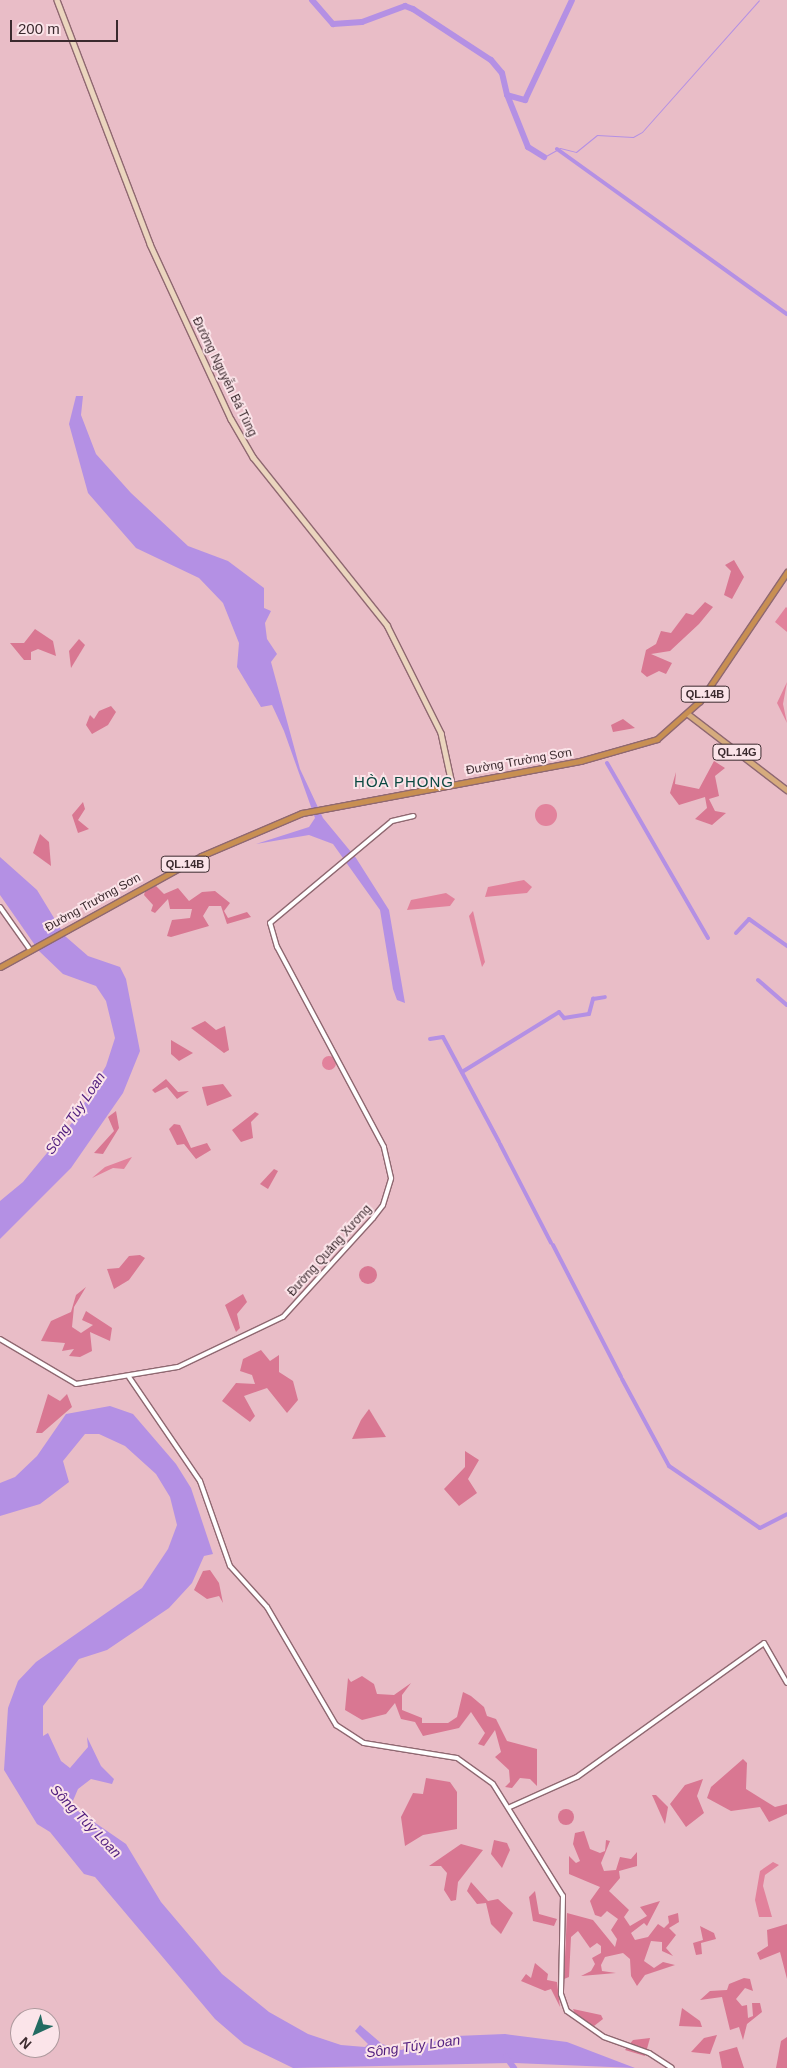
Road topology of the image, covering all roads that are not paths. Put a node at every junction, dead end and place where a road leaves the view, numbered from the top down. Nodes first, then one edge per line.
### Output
1 (57, 0) edge
2 (787, 572) edge
3 (688, 714) junction
4 (452, 784) junction
5 (787, 790) edge
6 (413, 816) dead end
7 (0, 907) edge
8 (27, 950) junction
9 (0, 967) edge
10 (0, 1339) edge
11 (129, 1377) junction
12 (787, 1683) edge
13 (510, 1807) junction
14 (672, 2068) edge

1 - 4 main road, Đường Nguyễn Bá Tùng
2 - 3 highway, Đường Trường Sơn / QL.14B
3 - 4 highway, Đường Trường Sơn / QL.14B
3 - 5 main road, QL.14G
4 - 8 highway, Đường Trường Sơn / QL.14B
6 - 11 street, Đường Quảng Xương
7 - 8 street
8 - 9 highway, Đường Trường Sơn / QL.14B
10 - 11 street, Đường Quảng Xương
11 - 13 street
12 - 13 street
13 - 14 street

